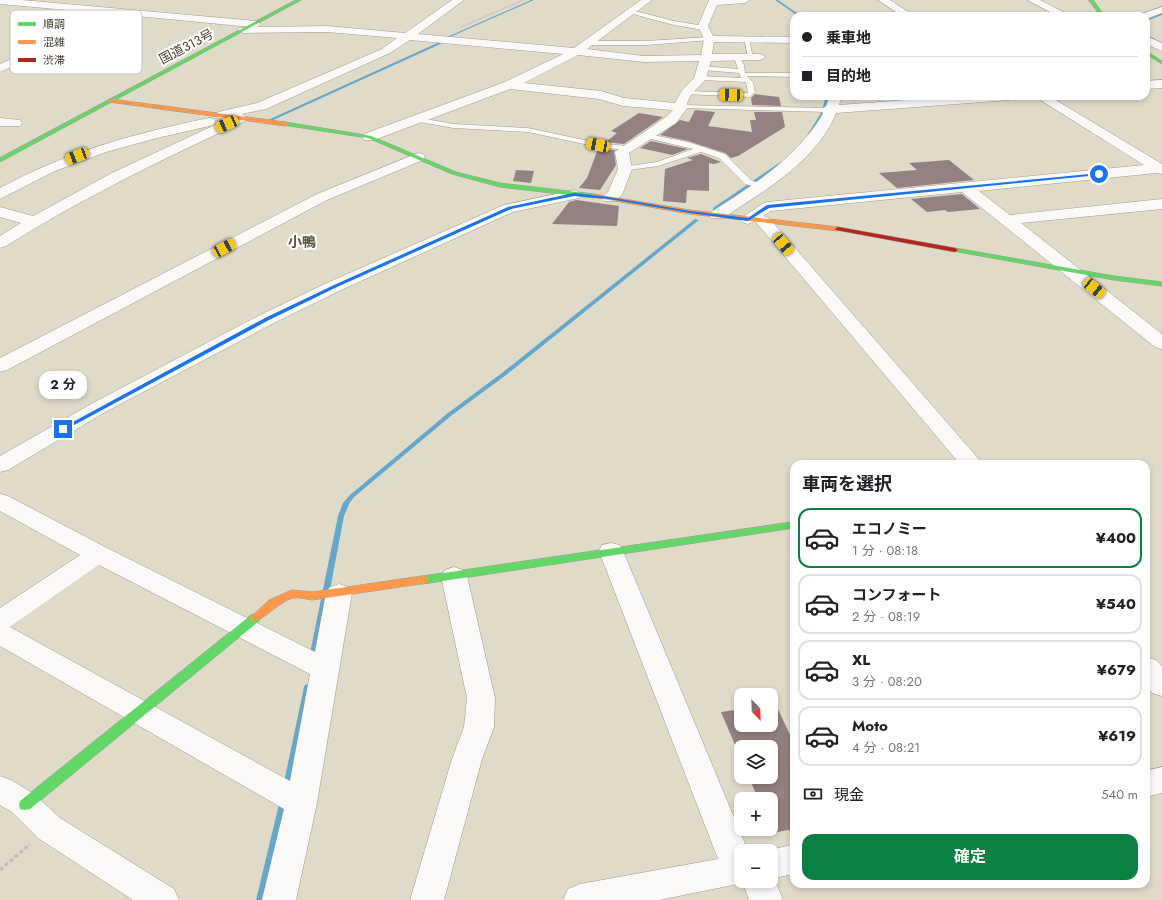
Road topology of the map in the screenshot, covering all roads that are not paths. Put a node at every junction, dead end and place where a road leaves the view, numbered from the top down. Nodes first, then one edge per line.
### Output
1 (0, 0) edge
2 (299, 0) edge
3 (458, 0) edge
4 (647, 0) edge
5 (745, 0) edge
6 (883, 0) edge
7 (1032, 0) edge
8 (1084, 0) edge
9 (1092, 0) edge
10 (713, 1) edge
11 (146, 3) dead end
12 (105, 10) edge
13 (130, 10) edge
14 (1162, 10) edge
15 (631, 12) junction
16 (902, 12) edge
17 (1058, 12) edge
18 (1092, 12) edge
19 (1099, 12) edge
20 (142, 13) edge
21 (1150, 14) edge
22 (1150, 16) edge
23 (1162, 16) edge
24 (256, 24) junction
25 (704, 28) junction
26 (243, 30) junction
27 (412, 36) junction
28 (709, 39) junction
29 (746, 39) junction
30 (790, 40) edge
31 (1150, 41) edge
32 (588, 43) junction
33 (1162, 48) edge
34 (573, 52) junction
35 (1150, 55) edge
36 (737, 57) junction
37 (756, 57) joint
38 (1150, 60) edge
39 (1162, 63) edge
40 (10, 64) edge
41 (0, 68) edge
42 (703, 68) junction
43 (1162, 68) edge
44 (745, 75) junction
45 (790, 75) edge
46 (1162, 84) edge
47 (509, 85) junction
48 (1150, 85) edge
49 (686, 93) junction
50 (833, 100) edge
51 (957, 100) edge
52 (1047, 100) edge
53 (111, 102) junction
54 (682, 107) junction
55 (826, 110) junction
56 (231, 117) junction
57 (417, 119) junction
58 (0, 122) edge
59 (15, 123) dead end
60 (646, 135) junction
61 (369, 137) junction
62 (626, 148) junction
63 (701, 149) junction
64 (418, 157) junction
65 (0, 160) edge
66 (625, 169) junction
67 (1161, 169) edge
68 (754, 184) junction
69 (966, 188) junction
70 (0, 194) edge
71 (574, 195) junction
72 (609, 198) junction
73 (1162, 204) edge
74 (0, 212) edge
75 (717, 215) junction
76 (756, 220) junction
77 (1007, 220) junction
78 (33, 222) junction
79 (0, 242) edge
80 (1071, 270) junction
81 (1162, 284) edge
82 (1162, 343) edge
83 (0, 366) edge
84 (968, 460) edge
85 (0, 465) edge
86 (0, 500) edge
87 (790, 527) edge
88 (611, 551) junction
89 (98, 554) junction
90 (454, 576) junction
91 (340, 593) junction
92 (0, 621) edge
93 (244, 628) junction
94 (0, 634) edge
95 (325, 669) junction
96 (1150, 672) edge
97 (1162, 685) edge
98 (141, 712) junction
99 (1162, 780) edge
100 (1150, 783) edge
101 (13, 797) edge
102 (301, 803) junction
103 (734, 844) edge
104 (790, 860) edge
105 (778, 862) edge
106 (734, 875) edge
107 (757, 888) edge
108 (162, 900) edge
109 (279, 900) edge
110 (427, 900) edge
111 (580, 900) edge
112 (766, 900) edge

1 - 12 street
2 - 24 main road, 国道313号
3 - 27 street
4 - 15 street
5 - 10 street
6 - 16 street
7 - 17 street
8 - 18 main road
9 - 19 main road
10 - 25 street
11 - 13 street
14 - 21 street
15 - 25 lane
15 - 32 street
20 - 24 street
22 - 23 street
24 - 26 main road, 国道313号
25 - 28 street
26 - 27 street
26 - 53 main road, 国道313号
27 - 34 street
27 - 56 street
28 - 29 street
28 - 32 lane
28 - 42 street
29 - 30 street
29 - 37 lane
31 - 33 street
32 - 34 street
34 - 42 street
34 - 47 street
35 - 39 main road
36 - 37 street
36 - 42 street
36 - 44 lane
38 - 43 main road
40 - 41 street
42 - 44 lane
42 - 44 lane
42 - 49 street
44 - 45 lane
44 - 49 lane
46 - 48 street
47 - 54 street
47 - 57 street
49 - 54 street
50 - 55 street
51 - 55 street
52 - 67 street
53 - 56 main road
53 - 65 main road, 国道313号
54 - 55 lane
54 - 60 street
55 - 68 street
56 - 61 main road
56 - 70 street
56 - 78 street
57 - 61 street
57 - 62 lane
58 - 59 street
60 - 62 street
60 - 63 lane
61 - 64 main road
62 - 66 street
63 - 66 lane
63 - 68 lane
64 - 71 main road
64 - 83 street
66 - 72 street
67 - 69 street
68 - 75 street
69 - 76 street
69 - 77 street
71 - 72 main road
71 - 85 street
72 - 75 main road
73 - 77 street
74 - 78 street
75 - 76 main road
76 - 80 main road
76 - 84 street
77 - 80 street
78 - 79 street
80 - 81 main road
80 - 82 street
86 - 89 street
87 - 88 main road
88 - 90 main road
88 - 103 street
89 - 92 street
89 - 93 street
90 - 91 main road
90 - 110 street
91 - 93 main road
91 - 95 street
93 - 95 street
93 - 98 main road
94 - 98 street
95 - 102 street
96 - 97 street
98 - 101 main road
98 - 102 street
99 - 100 street
101 - 108 street
102 - 109 street
104 - 105 street
106 - 111 street
107 - 112 street

